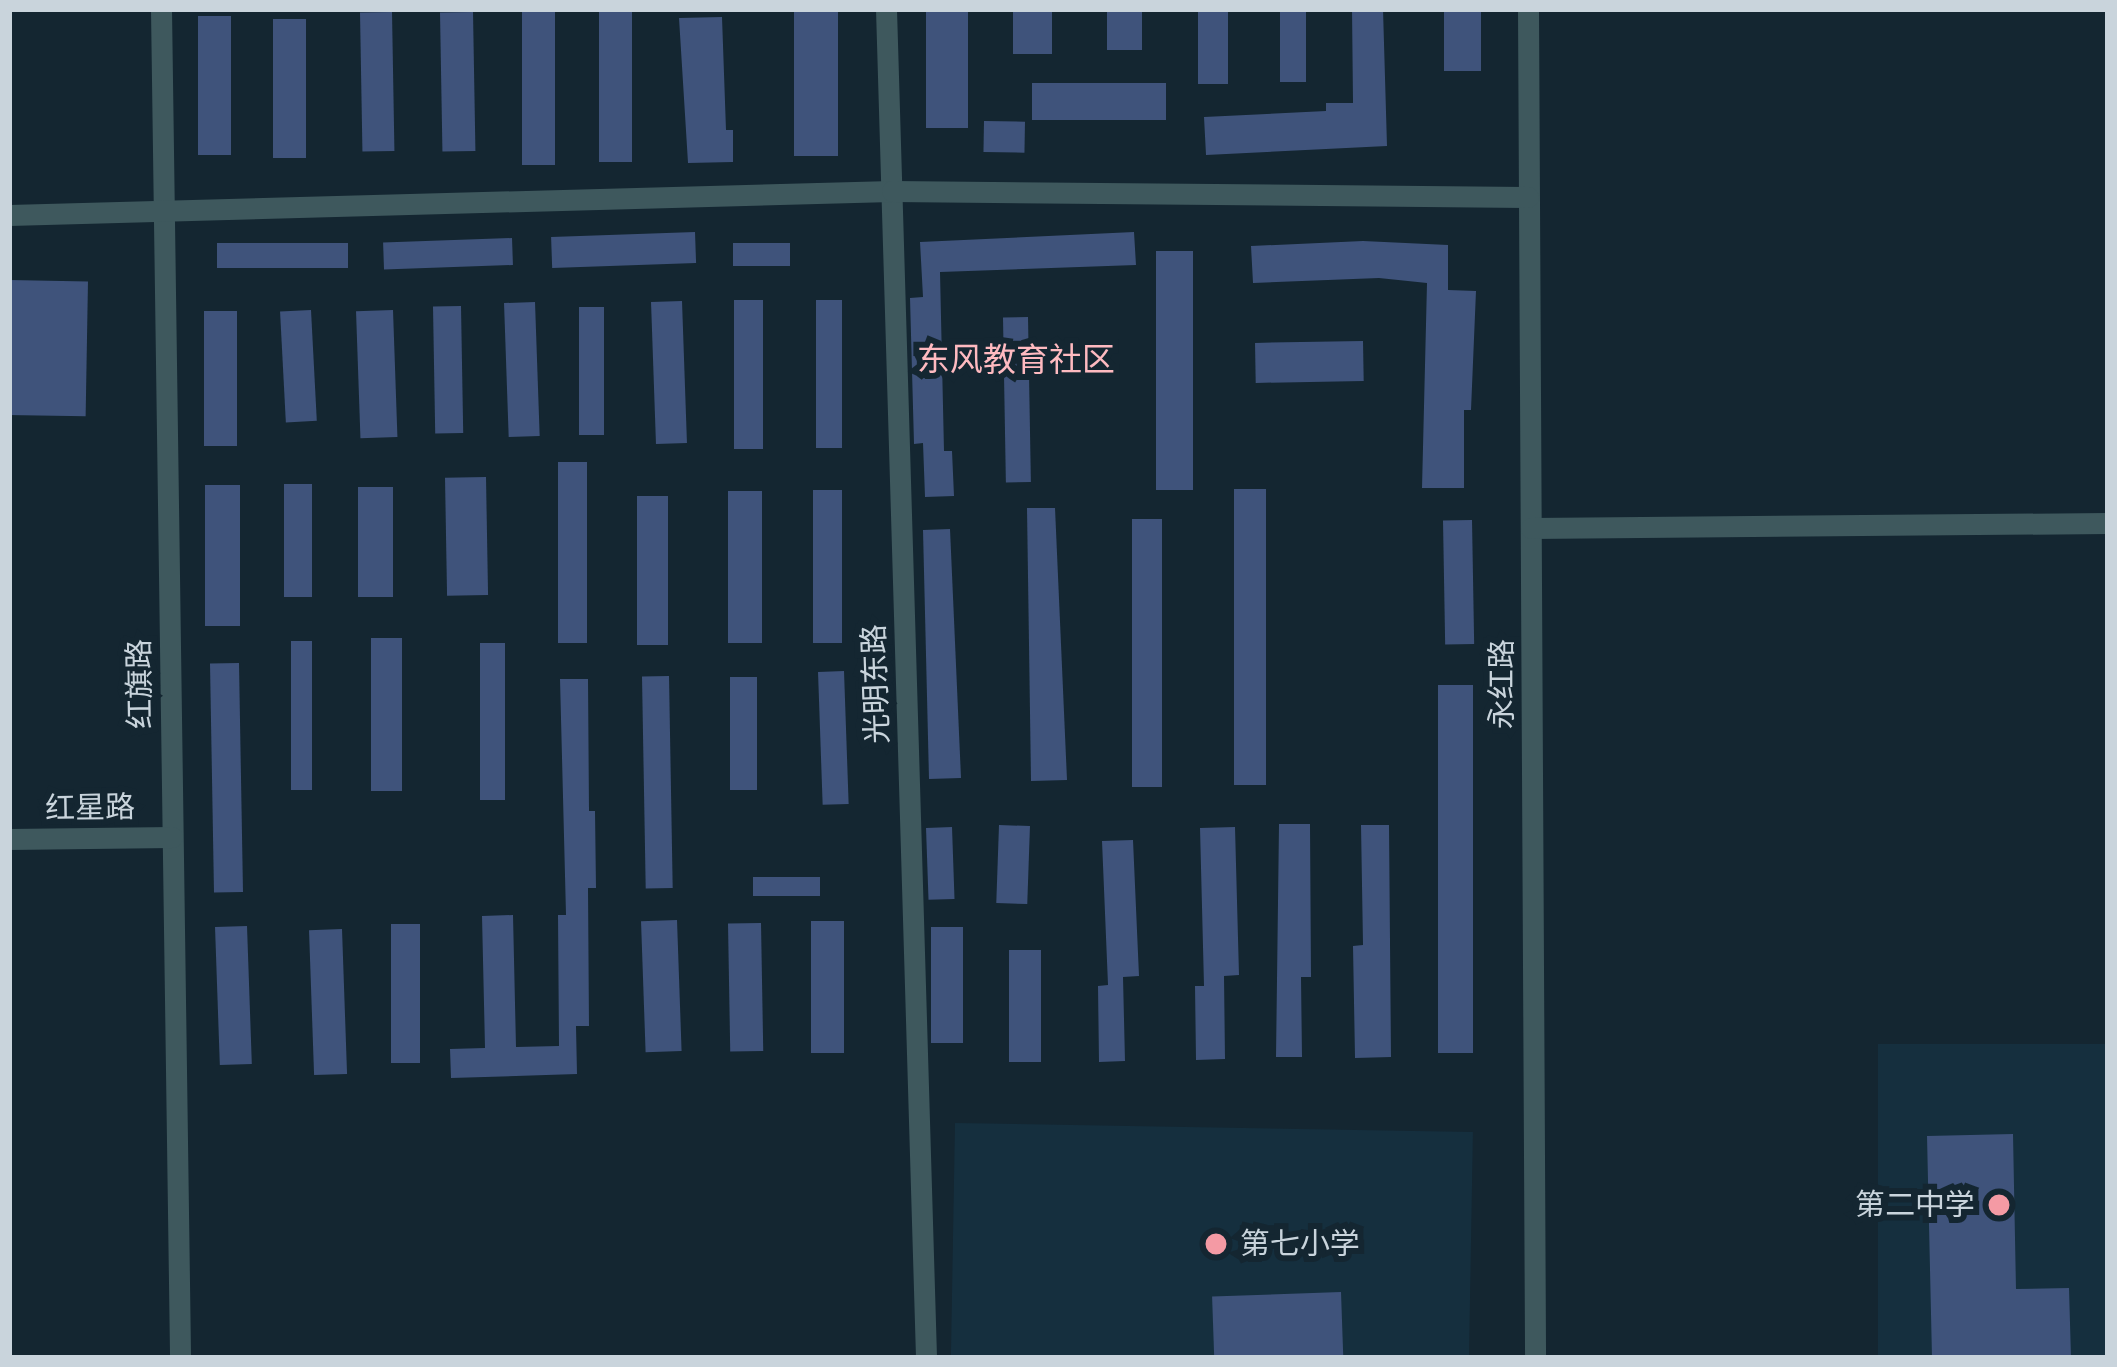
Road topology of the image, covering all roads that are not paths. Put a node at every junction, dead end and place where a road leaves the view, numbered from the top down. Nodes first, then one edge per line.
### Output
1 (160, 9) edge
2 (886, 9) edge
3 (1528, 9) edge
4 (892, 190) junction
5 (1528, 197) junction
6 (164, 213) junction
7 (9, 215) edge
8 (2108, 524) edge
9 (1531, 528) junction
10 (172, 837) junction
11 (9, 839) edge
12 (180, 1358) edge
13 (926, 1358) edge
14 (1535, 1358) edge

1 - 6 street, 红旗路
2 - 4 street, 光明东路
3 - 5 street, 永红路
4 - 5 street
4 - 6 street
4 - 13 street, 光明东路
5 - 9 street, 永红路
6 - 7 street
6 - 10 street, 红旗路
8 - 9 street
9 - 14 street, 永红路
10 - 11 street, 红星路
10 - 12 street, 红旗路

